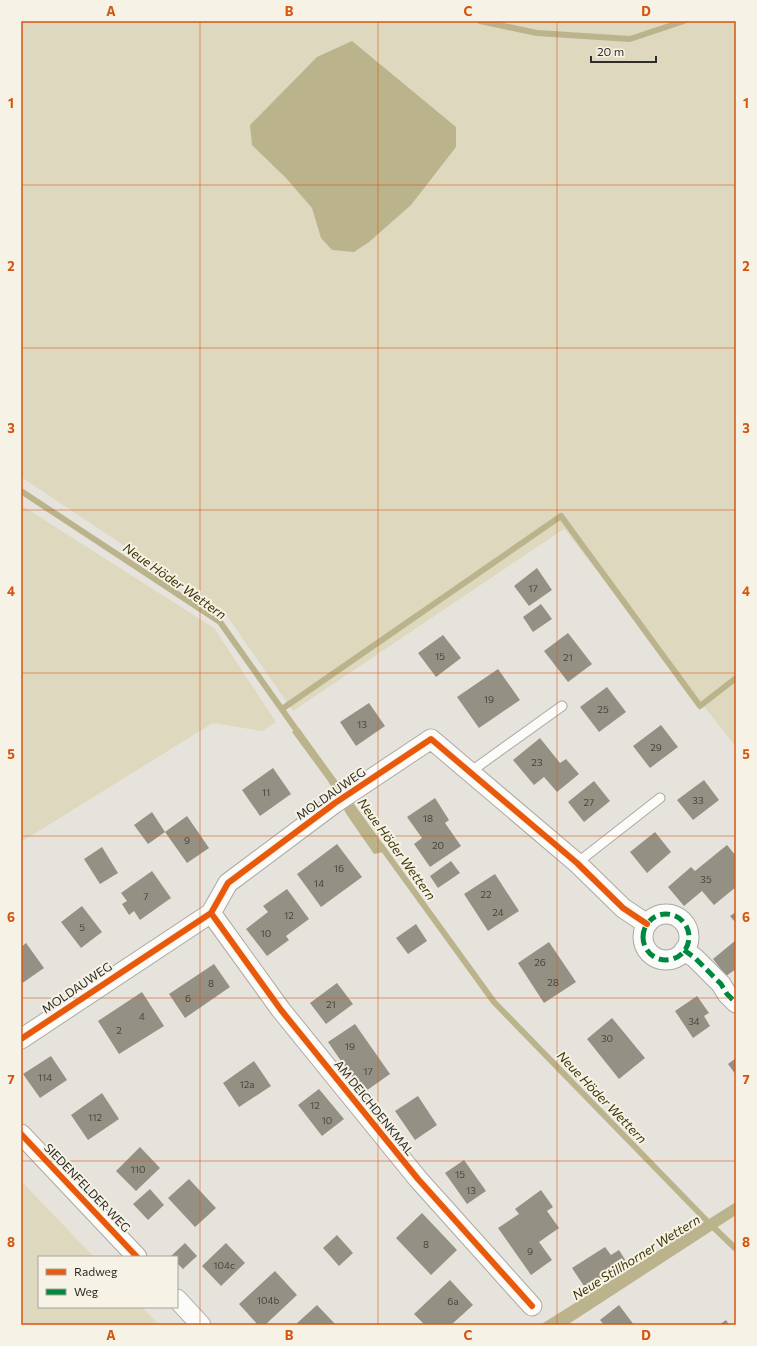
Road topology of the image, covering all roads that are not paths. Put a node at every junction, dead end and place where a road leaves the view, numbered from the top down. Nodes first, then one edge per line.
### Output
1 (562, 706) dead end
2 (470, 772) junction
3 (660, 798) dead end
4 (577, 863) junction
5 (211, 913) junction
6 (647, 924) junction
7 (684, 950) junction
8 (736, 1003) edge
9 (21, 1039) edge
10 (21, 1134) edge
11 (136, 1256) edge
12 (178, 1300) edge
13 (532, 1306) dead end
14 (201, 1325) edge

1 - 2 lane
2 - 4 street, MOLDAUWEG
2 - 5 street, MOLDAUWEG
3 - 4 lane
4 - 6 street, MOLDAUWEG
5 - 9 street, MOLDAUWEG
5 - 13 street, AM DEICHDENKMAL
6 - 7 street
6 - 7 street
7 - 8 street
10 - 11 street, SIEDENFELDER WEG
12 - 14 street

